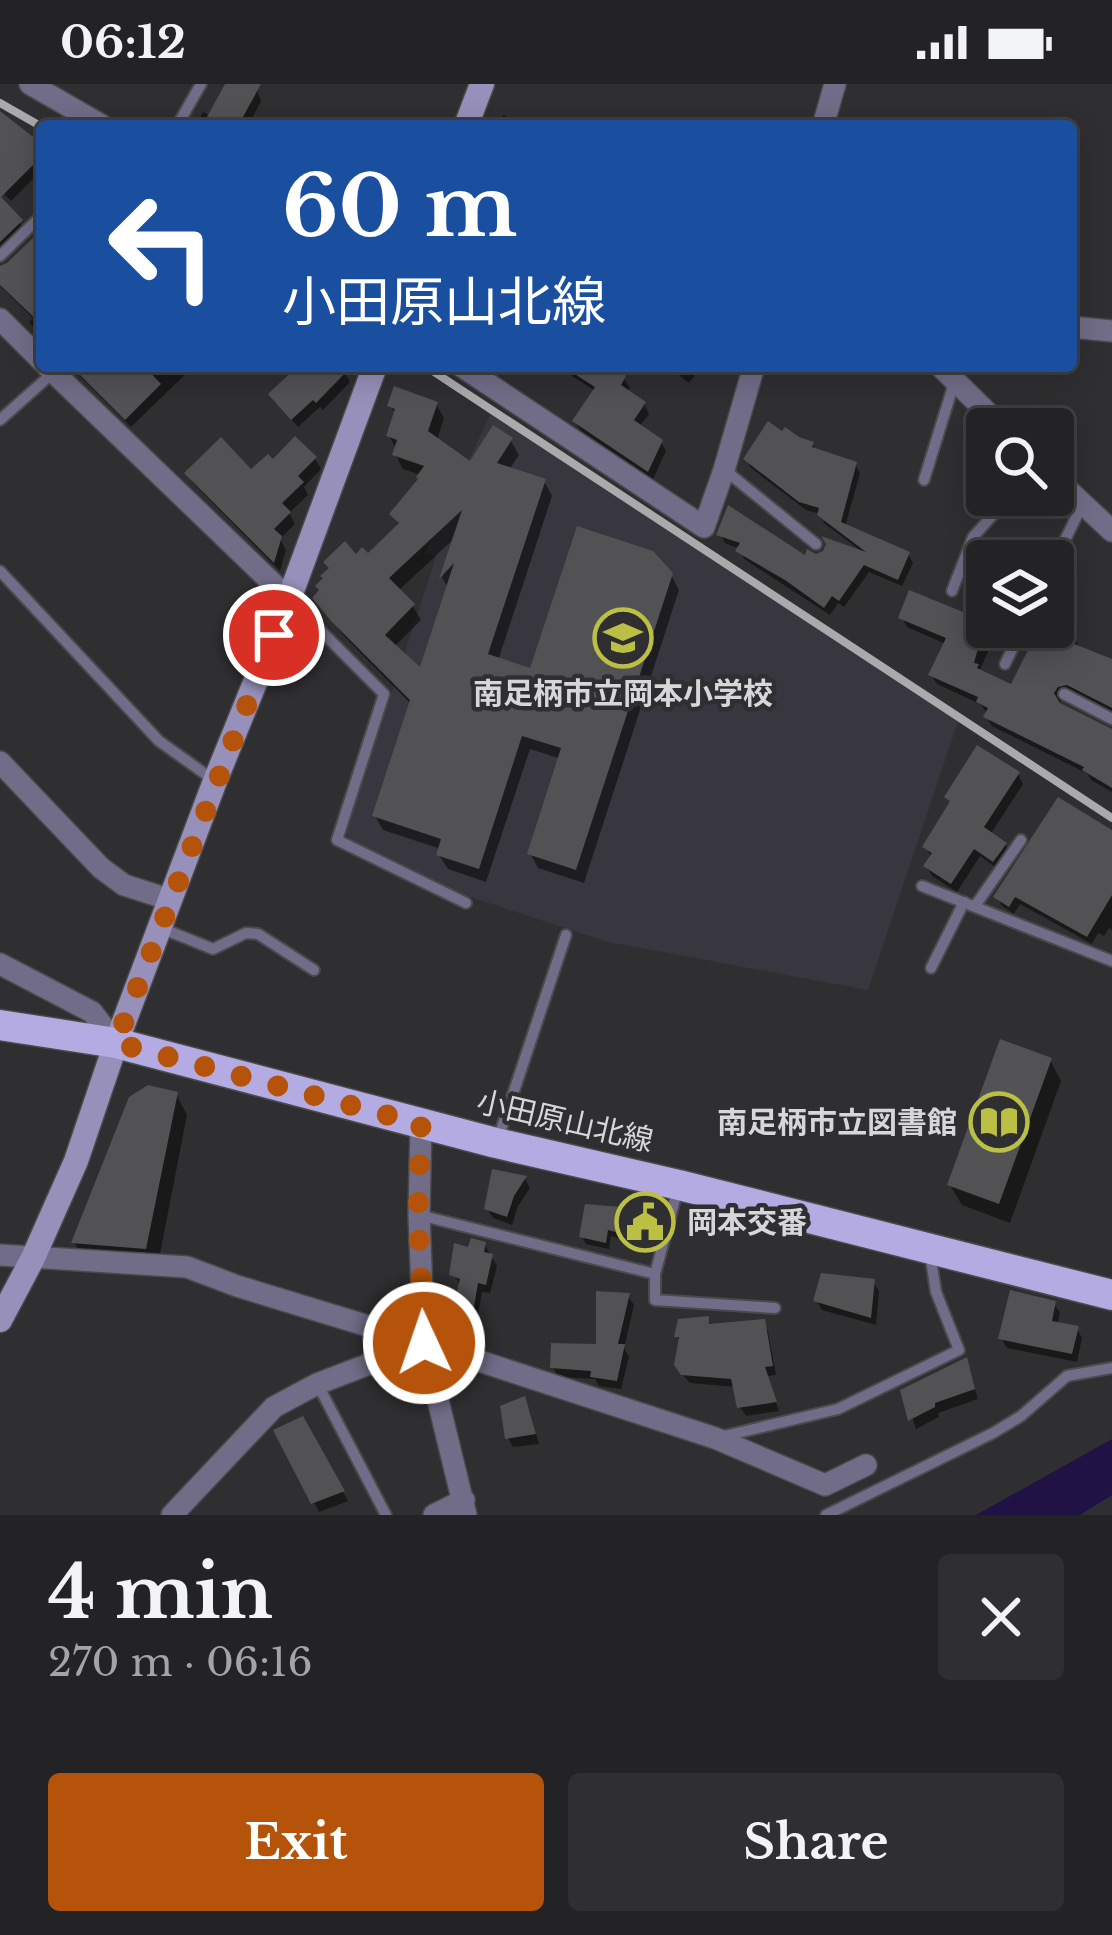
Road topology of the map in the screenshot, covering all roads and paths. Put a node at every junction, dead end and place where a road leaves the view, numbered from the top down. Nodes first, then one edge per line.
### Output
1 (30, 84) edge
2 (201, 84) edge
3 (482, 84) edge
4 (835, 84) edge
5 (93, 120) edge
6 (180, 120) edge
7 (468, 120) edge
8 (825, 120) edge
9 (36, 221) edge
10 (0, 256) edge
11 (0, 319) edge
12 (1077, 328) edge
13 (1112, 332) edge
14 (36, 352) edge
15 (45, 372) edge
16 (57, 372) edge
17 (372, 372) edge
18 (470, 372) edge
19 (752, 372) edge
20 (947, 373) edge
21 (983, 408) edge
22 (0, 420) edge
23 (724, 470) junction
24 (924, 480) dead end
25 (1074, 497) edge
26 (1082, 505) junction
27 (992, 516) edge
28 (1112, 531) edge
29 (1065, 540) edge
30 (816, 544) dead end
31 (0, 571) edge
32 (952, 591) dead end
33 (289, 599) junction
34 (1013, 648) edge
35 (1005, 664) dead end
36 (1064, 694) dead end
37 (1112, 719) edge
38 (0, 762) edge
39 (215, 782) junction
40 (1022, 840) dead end
41 (922, 886) dead end
42 (171, 900) junction
43 (466, 904) dead end
44 (969, 904) junction
45 (161, 928) junction
46 (566, 934) dead end
47 (1112, 946) edge
48 (1108, 959) edge
49 (0, 964) edge
50 (931, 968) dead end
51 (314, 970) dead end
52 (0, 1025) edge
53 (116, 1043) junction
54 (421, 1124) junction
55 (496, 1143) junction
56 (679, 1185) junction
57 (418, 1215) junction
58 (930, 1248) junction
59 (0, 1255) edge
60 (33, 1258) junction
61 (655, 1274) junction
62 (1112, 1295) edge
63 (775, 1309) dead end
64 (0, 1320) edge
65 (424, 1343) junction
66 (1112, 1368) edge
67 (317, 1384) junction
68 (715, 1438) junction
69 (866, 1465) dead end
70 (465, 1507) edge
71 (172, 1515) edge
72 (386, 1515) edge
73 (434, 1515) edge
74 (826, 1515) edge

1 - 5 street
2 - 6 lane
3 - 7 main road
4 - 8 street
9 - 10 lane
11 - 14 street
12 - 13 street
15 - 22 lane
16 - 33 street
17 - 33 main road
18 - 23 street
19 - 23 street
20 - 21 street
20 - 24 lane
23 - 30 lane
25 - 26 street
26 - 28 street
26 - 29 lane
27 - 32 lane
31 - 39 lane
33 - 39 main road
33 - 43 lane
34 - 35 lane
36 - 37 lane
38 - 42 street
39 - 42 main road
40 - 44 lane
41 - 44 lane
42 - 45 main road
44 - 48 lane
44 - 50 lane
45 - 51 lane
45 - 53 main road
46 - 55 lane
47 - 48 lane
49 - 53 street
52 - 53 main road, 小田原山北線
53 - 54 main road, 小田原山北線
53 - 60 main road
54 - 55 main road, 小田原山北線
54 - 57 street
55 - 56 main road, 小田原山北線
56 - 58 main road, 小田原山北線
56 - 61 lane
57 - 61 lane
57 - 65 street
58 - 62 main road, 小田原山北線
58 - 68 lane
59 - 60 street
60 - 64 main road
60 - 65 street
61 - 63 lane
65 - 67 street
65 - 68 street
65 - 70 street
66 - 74 lane
67 - 71 street
67 - 72 lane
68 - 69 street
70 - 73 street

